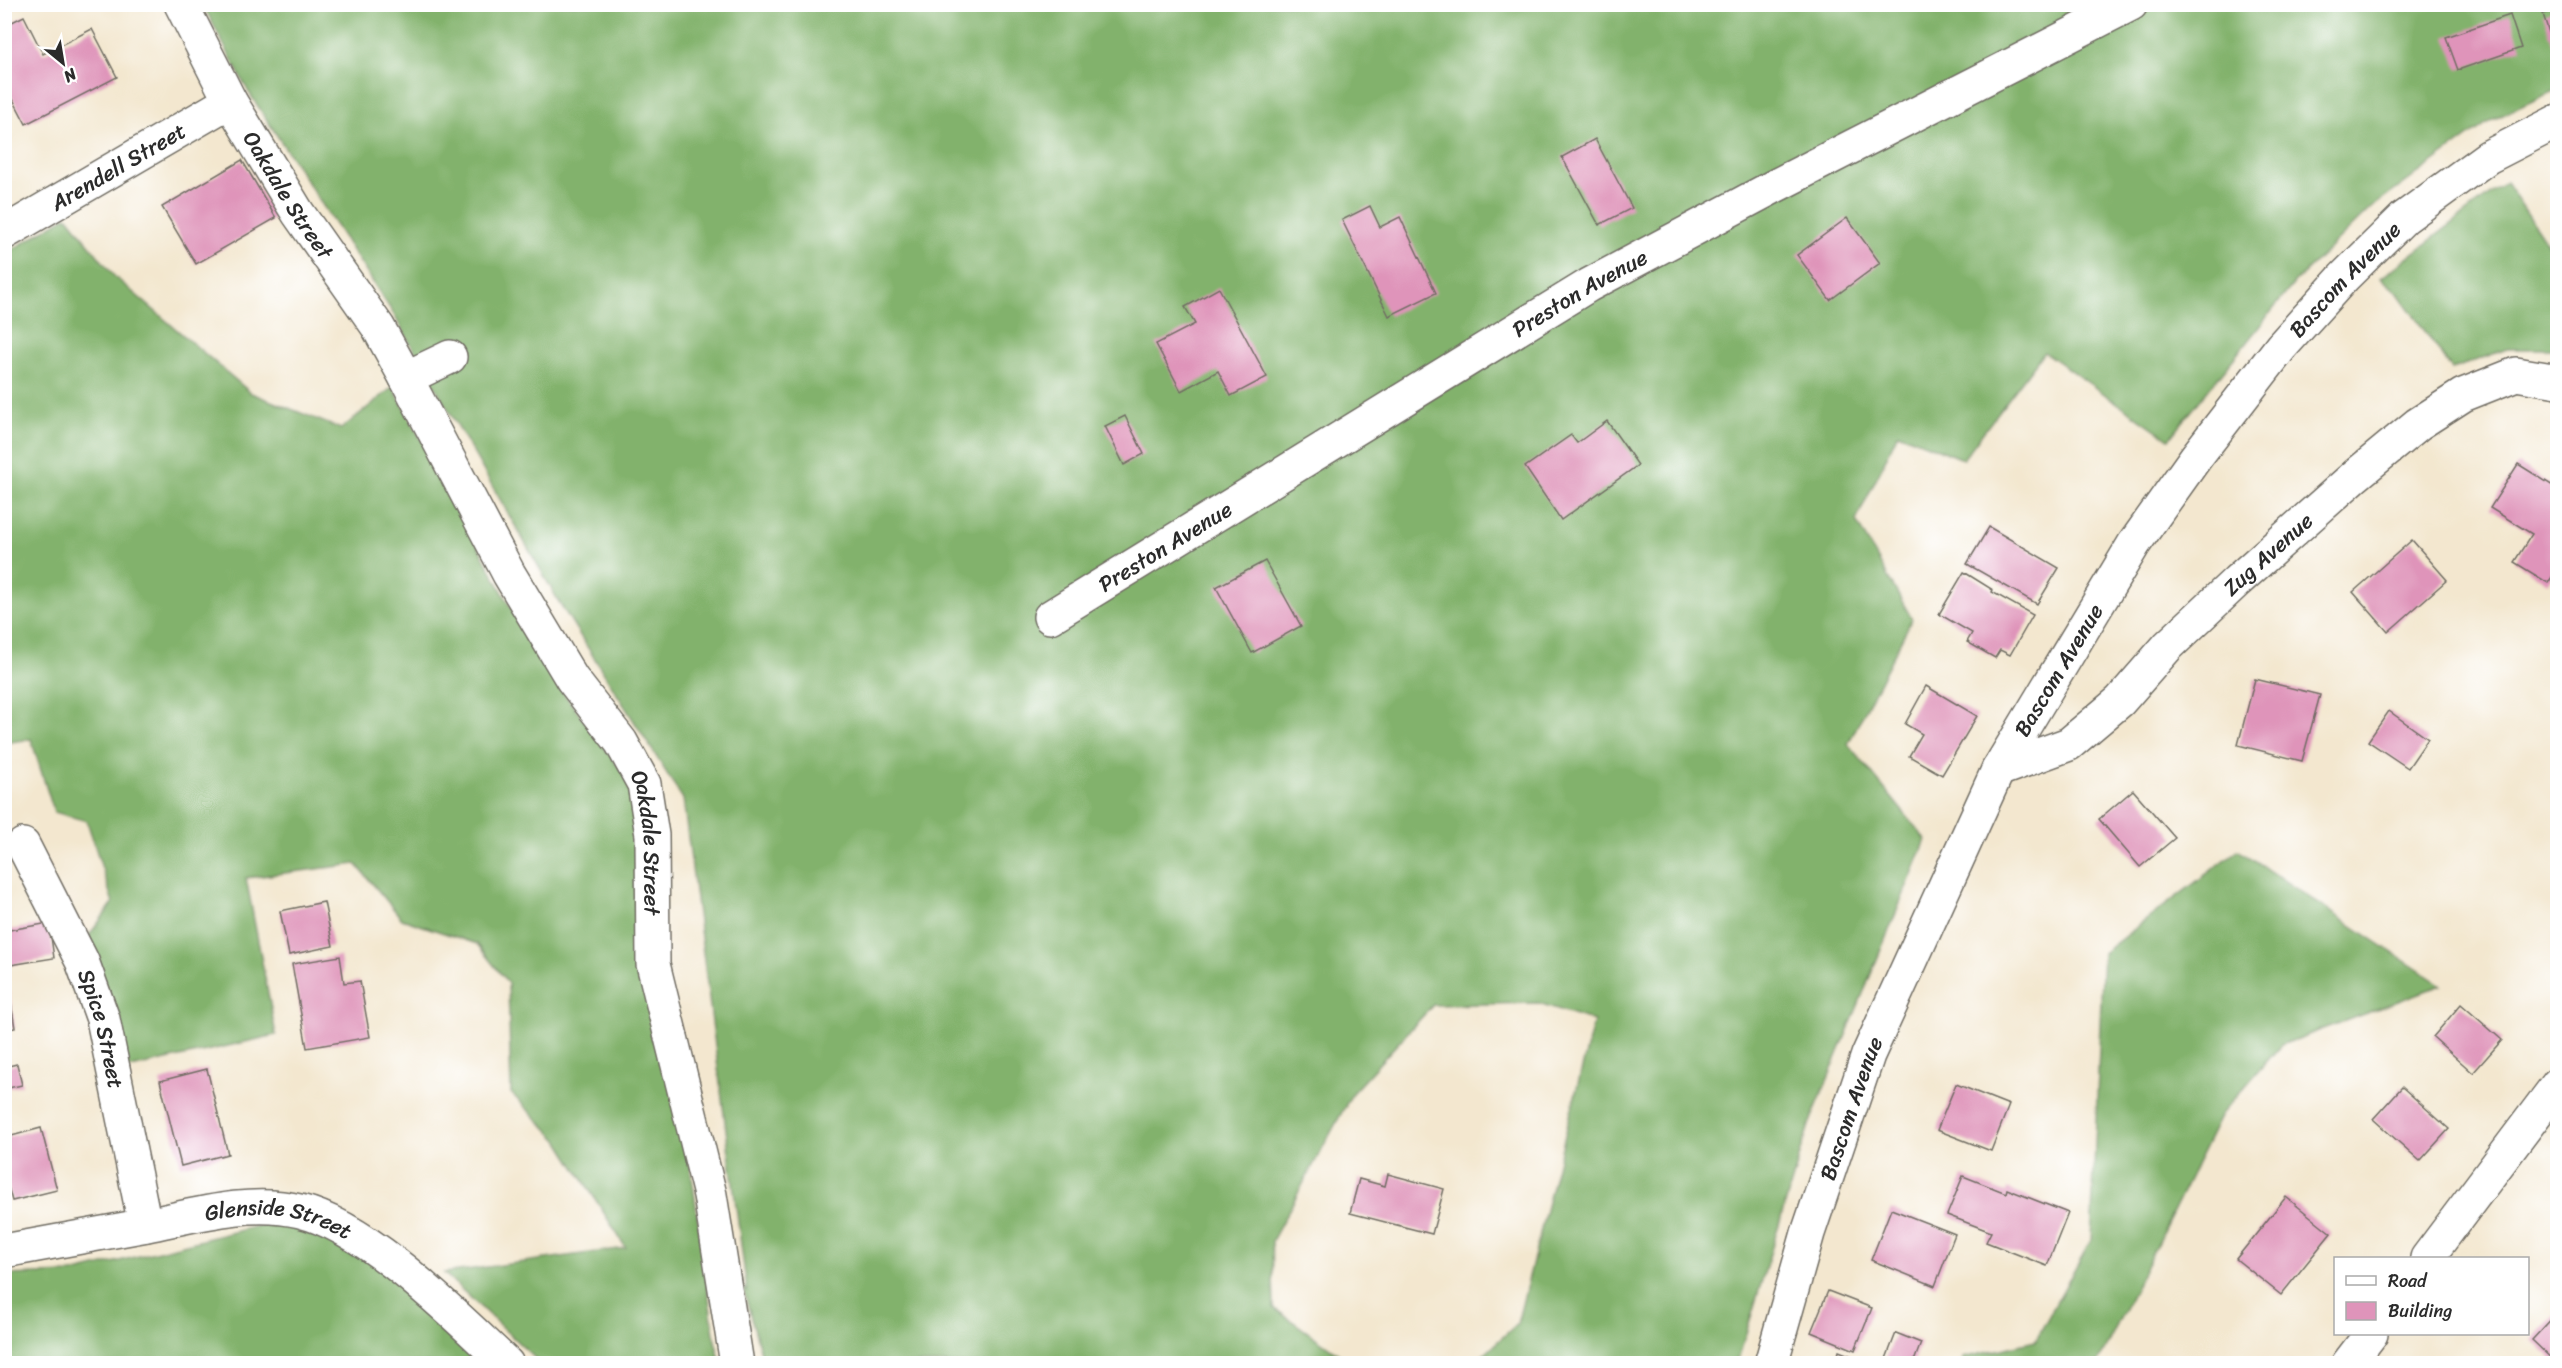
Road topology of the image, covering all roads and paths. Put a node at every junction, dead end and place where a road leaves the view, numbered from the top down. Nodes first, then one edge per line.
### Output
1 (182, 4) edge
2 (2131, 4) edge
3 (231, 101) junction
4 (2558, 121) edge
5 (4, 233) edge
6 (450, 357) dead end
7 (406, 378) junction
8 (2558, 381) edge
9 (1050, 617) dead end
10 (1998, 771) junction
11 (23, 844) dead end
12 (2558, 1084) edge
13 (145, 1225) junction
14 (4, 1251) edge
15 (2428, 1257) edge
16 (2370, 1335) edge
17 (507, 1364) edge
18 (737, 1364) edge
19 (1771, 1364) edge
20 (2348, 1364) edge

1 - 3 street, Oakdale Street
2 - 9 street, Preston Avenue
3 - 5 street, Arendell Street
3 - 7 street, Oakdale Street
4 - 10 street, Bascom Avenue
6 - 7 street
7 - 18 street, Oakdale Street
8 - 10 street, Zug Avenue
10 - 19 street, Bascom Avenue
11 - 13 street, Spice Street
12 - 15 street
13 - 14 street, Glenside Street
13 - 17 street, Glenside Street
16 - 20 street

